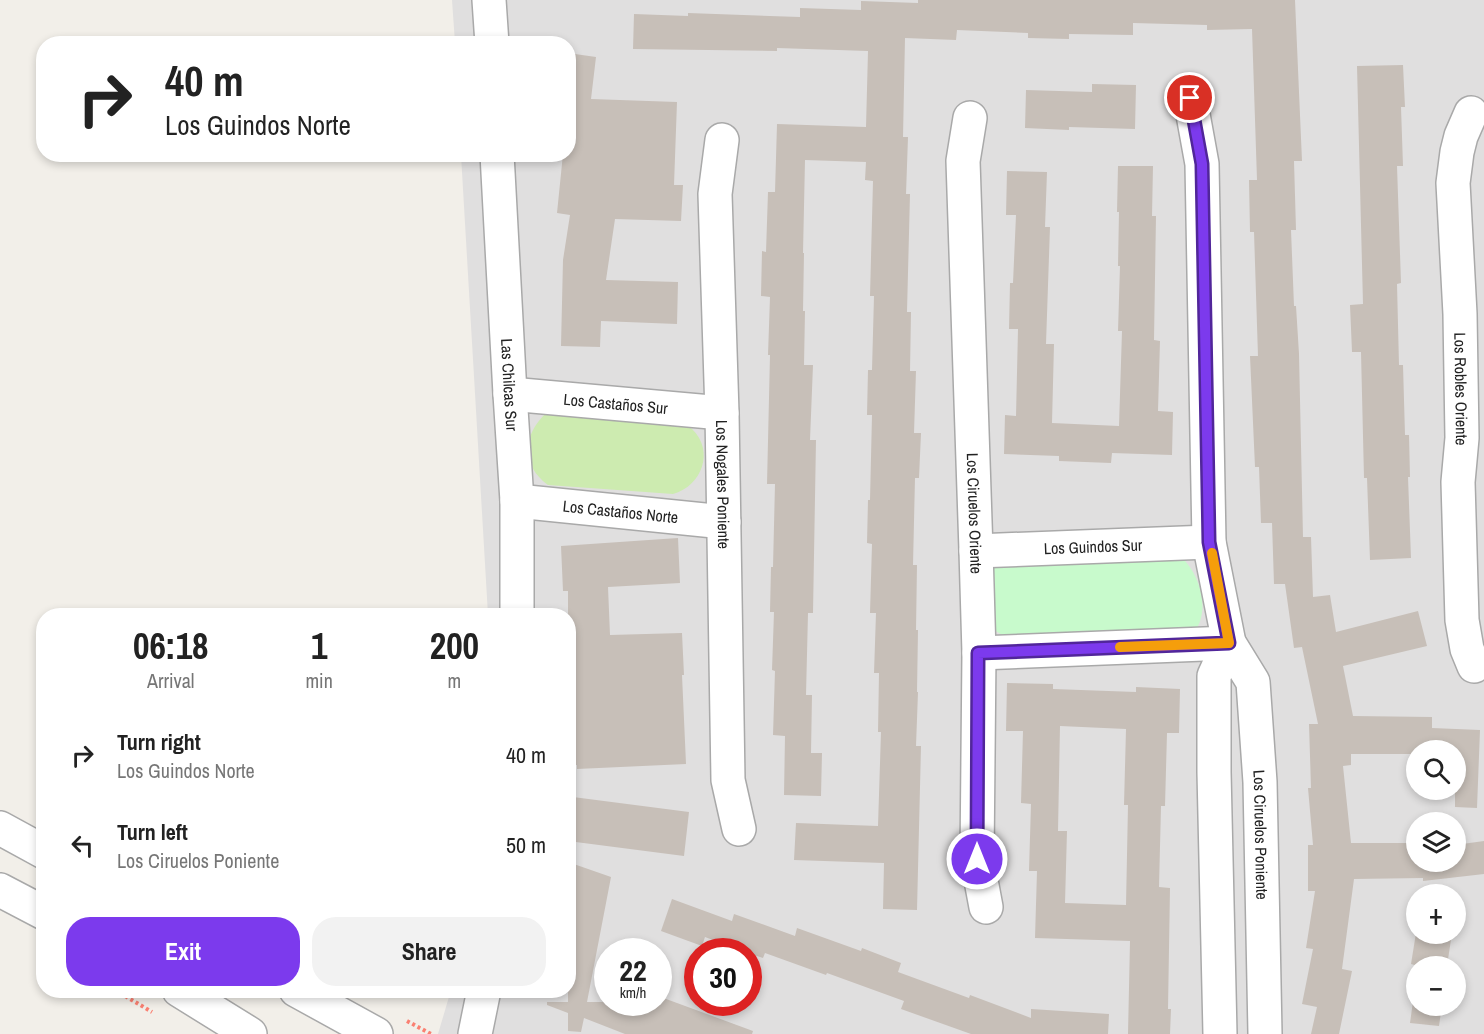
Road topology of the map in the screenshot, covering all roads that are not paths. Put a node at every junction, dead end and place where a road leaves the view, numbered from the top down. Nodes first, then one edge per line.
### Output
1 (489, 0) edge
2 (491, 36) edge
3 (1190, 98) dead end
4 (1471, 113) dead end
5 (970, 118) dead end
6 (722, 140) dead end
7 (497, 162) edge
8 (1472, 313) edge
9 (510, 394) junction
10 (722, 413) junction
11 (1473, 438) edge
12 (517, 501) junction
13 (724, 522) junction
14 (1209, 542) junction
15 (976, 550) junction
16 (517, 608) edge
17 (1229, 643) junction
18 (978, 653) junction
19 (1474, 666) dead end
20 (0, 828) edge
21 (739, 829) dead end
22 (36, 848) edge
23 (0, 891) edge
24 (986, 907) dead end
25 (36, 909) edge
26 (192, 998) edge
27 (311, 998) edge
28 (482, 998) edge
29 (250, 1034) edge
30 (376, 1034) edge
31 (475, 1034) edge
32 (1220, 1034) edge
33 (1265, 1034) edge

1 - 2 street
3 - 14 street, Los Ciruelos Poniente
4 - 8 street, Los Robles Oriente
5 - 15 street, Los Ciruelos Oriente
6 - 10 street, Los Nogales Poniente
7 - 9 street, Las Chilcas Sur
8 - 11 street, Los Robles Oriente
9 - 10 street, Los Castaños Sur
9 - 12 street, Las Chilcas Sur
10 - 13 street, Los Nogales Poniente
11 - 19 street, Los Robles Oriente
12 - 13 street, Los Castaños Norte
12 - 16 street, Las Chilcas Sur
13 - 21 street, Los Nogales Poniente
14 - 15 street, Los Guindos Sur
14 - 17 street, Los Ciruelos Poniente
15 - 18 street, Los Ciruelos Oriente
17 - 18 street
17 - 32 street
17 - 33 street, Los Ciruelos Poniente
18 - 24 street, Los Ciruelos Oriente
20 - 22 street
23 - 25 street
26 - 29 street
27 - 30 street
28 - 31 street

